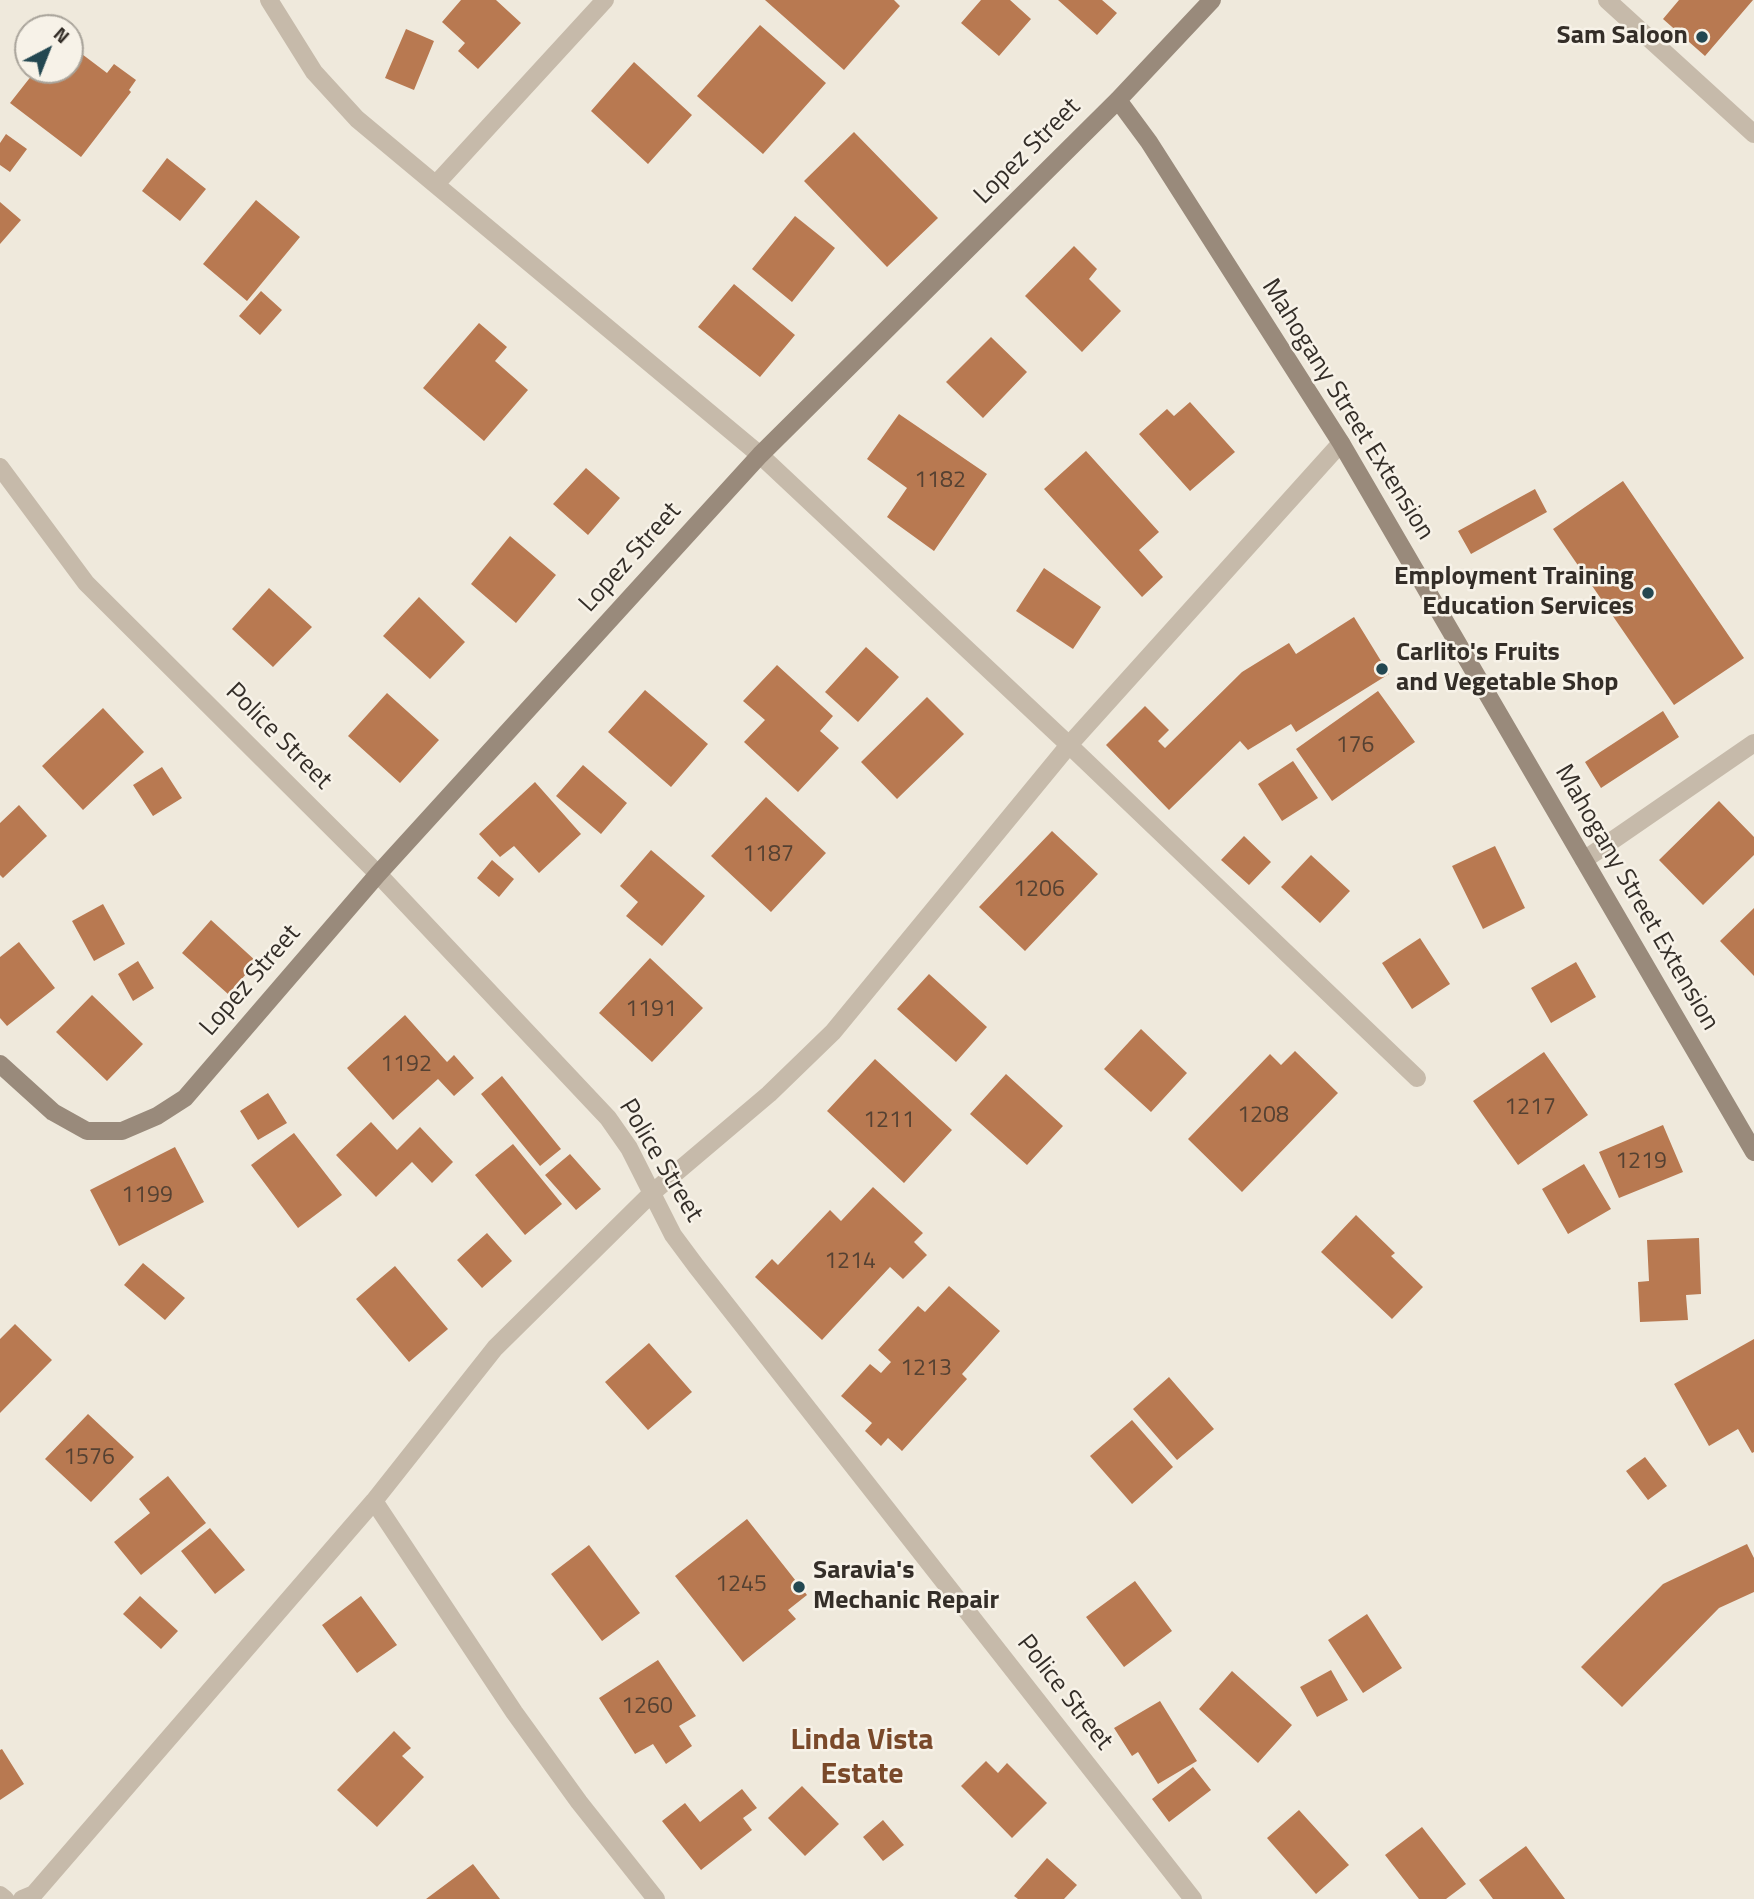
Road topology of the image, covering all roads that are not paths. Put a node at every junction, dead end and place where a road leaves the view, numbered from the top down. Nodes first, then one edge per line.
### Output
1 (269, 0) edge
2 (605, 0) edge
3 (1212, 0) edge
4 (1606, 0) edge
5 (1118, 100) junction
6 (1754, 134) edge
7 (436, 184) junction
8 (1341, 443) junction
9 (760, 455) junction
10 (0, 467) edge
11 (1754, 743) edge
12 (1069, 745) junction
13 (1584, 860) junction
14 (378, 874) junction
15 (0, 1064) edge
16 (1417, 1078) dead end
17 (1754, 1152) edge
18 (652, 1193) junction
19 (374, 1502) junction
20 (0, 1895) edge
21 (5, 1899) edge
22 (22, 1899) edge
23 (656, 1899) edge
24 (1193, 1899) edge

1 - 7 street
2 - 7 street
3 - 5 street, Lopez Street
4 - 6 street
5 - 8 street, Mahogany Street Extension
5 - 9 street, Lopez Street
7 - 9 street
8 - 12 street
8 - 13 street, Mahogany Street Extension
9 - 12 street
9 - 14 street, Lopez Street
10 - 14 street, Police Street
11 - 13 street
12 - 16 street
12 - 18 street
13 - 17 street, Mahogany Street Extension
14 - 15 street, Lopez Street
14 - 18 street, Police Street
18 - 19 street
18 - 24 street, Police Street
19 - 22 street
19 - 23 street
20 - 21 street

